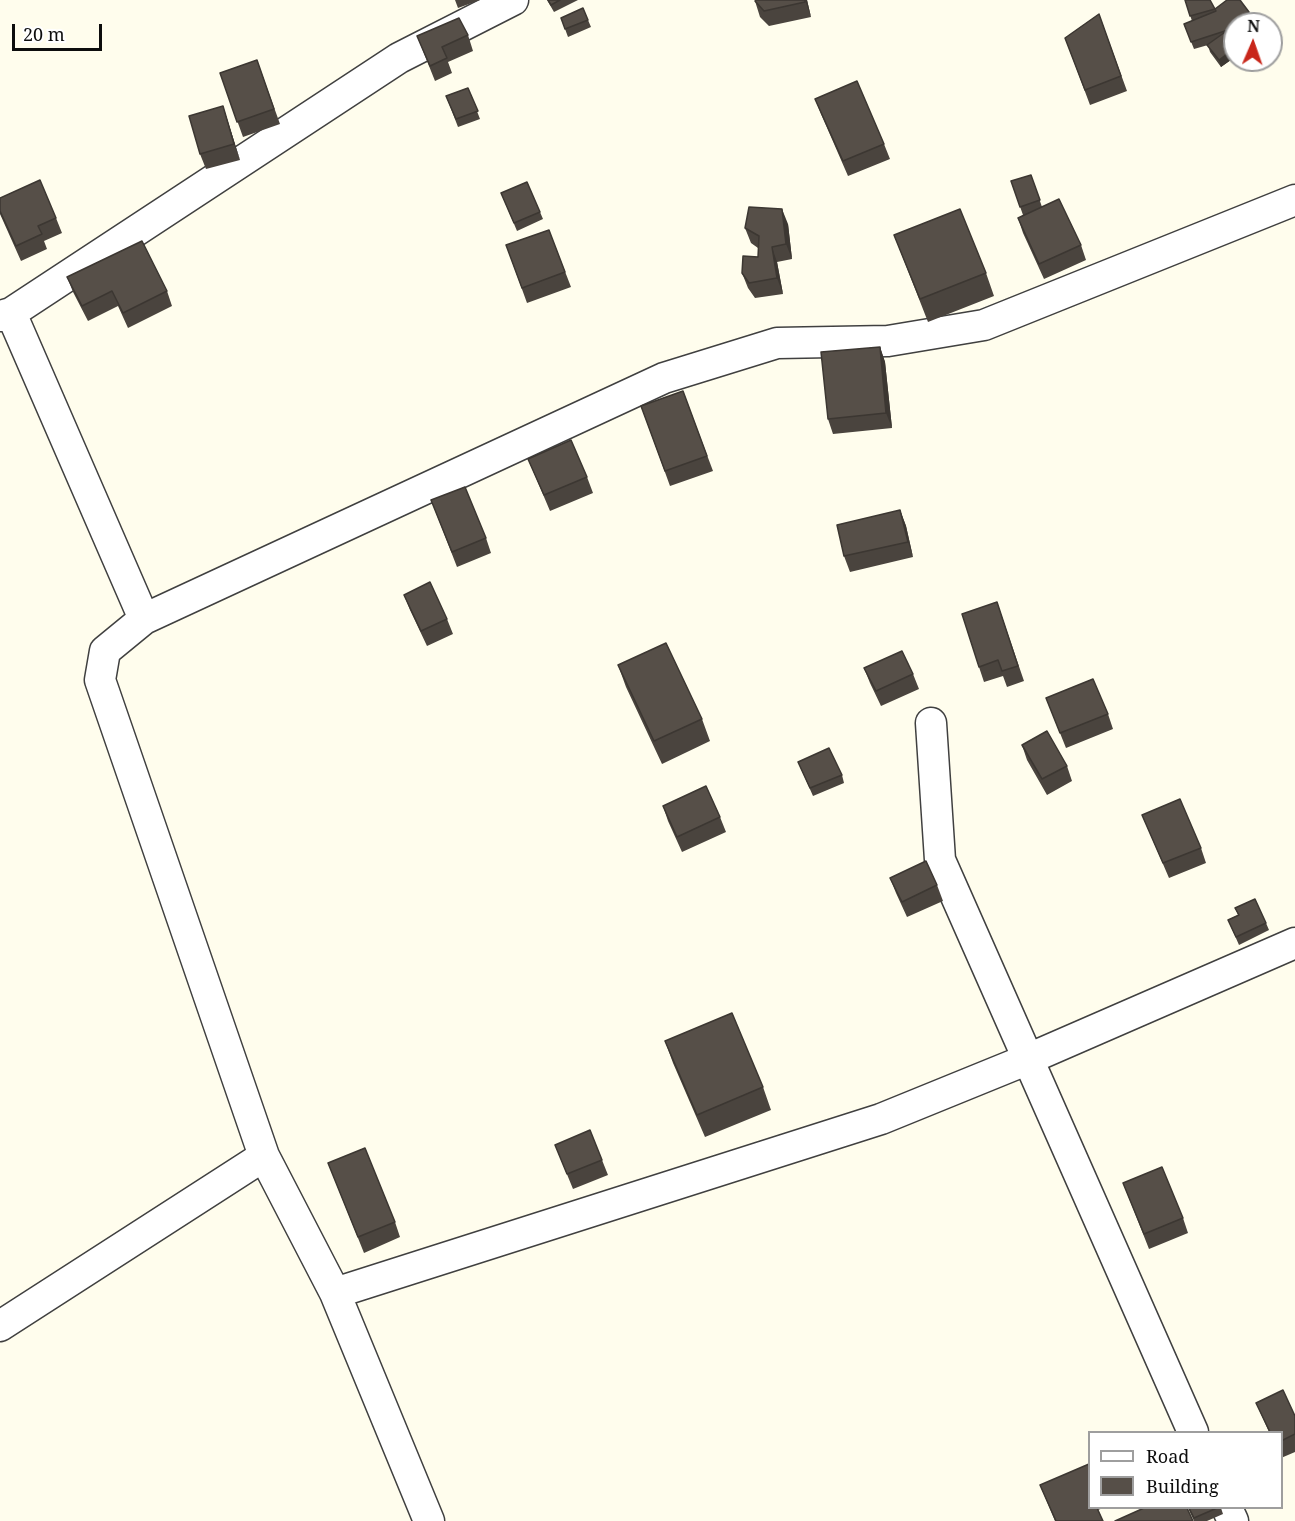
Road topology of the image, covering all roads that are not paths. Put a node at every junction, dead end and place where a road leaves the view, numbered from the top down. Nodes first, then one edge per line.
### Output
1 (513, 0) edge
2 (1295, 200) edge
3 (5, 315) edge
4 (144, 619) junction
5 (931, 723) dead end
6 (1295, 943) edge
7 (1026, 1060) junction
8 (264, 1156) junction
9 (335, 1293) junction
10 (0, 1326) edge
11 (1193, 1431) edge
12 (429, 1521) edge

1 - 3 street
2 - 4 street
3 - 4 street
4 - 8 street
5 - 7 street
6 - 7 street
7 - 9 street
7 - 11 street
8 - 9 street
8 - 10 street
9 - 12 street

